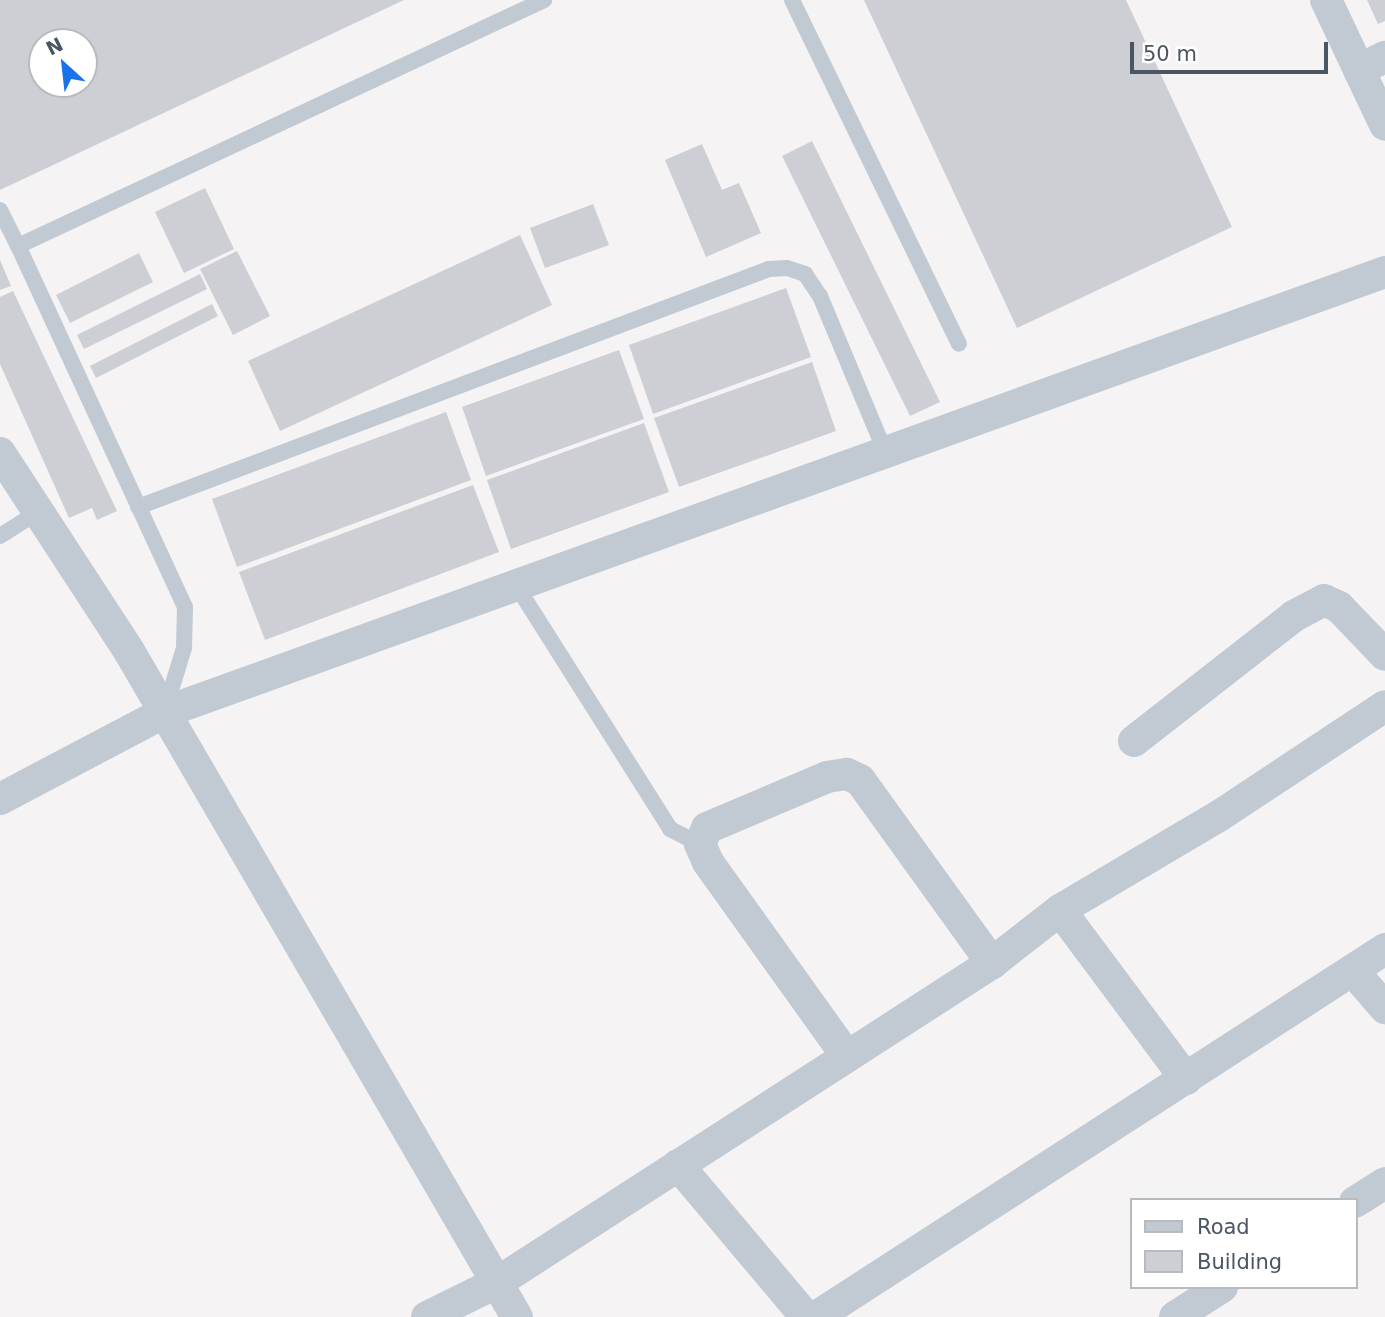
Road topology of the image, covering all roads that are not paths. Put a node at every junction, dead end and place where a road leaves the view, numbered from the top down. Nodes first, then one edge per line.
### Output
1 (544, 0) edge
2 (792, 0) edge
3 (1325, 0) edge
4 (1372, 64) edge
5 (1385, 125) edge
6 (0, 210) edge
7 (19, 246) junction
8 (1385, 273) edge
9 (959, 344) dead end
10 (0, 453) edge
11 (886, 454) junction
12 (138, 507) junction
13 (38, 512) junction
14 (0, 536) edge
15 (516, 585) junction
16 (1385, 655) edge
17 (1385, 706) edge
18 (165, 712) junction
19 (1134, 741) dead end
20 (0, 799) edge
21 (700, 844) junction
22 (1060, 910) junction
23 (1385, 949) edge
24 (992, 963) junction
25 (1354, 972) junction
26 (1385, 1008) edge
27 (846, 1055) junction
28 (1186, 1079) junction
29 (678, 1165) junction
30 (1385, 1183) edge
31 (1357, 1201) edge
32 (498, 1282) junction
33 (1219, 1289) edge
34 (427, 1317) edge
35 (517, 1317) edge
36 (806, 1317) edge
37 (816, 1317) edge
38 (1175, 1317) edge

1 - 7 lane
2 - 9 lane
3 - 4 street
4 - 5 street
6 - 7 lane
7 - 12 lane
8 - 11 street
10 - 13 street
11 - 12 lane
11 - 15 street
12 - 18 lane
13 - 14 lane
13 - 18 street
15 - 18 street
15 - 21 lane
16 - 19 street
17 - 22 street
18 - 20 street
18 - 32 street
21 - 24 street
21 - 27 street
22 - 24 street
22 - 28 street
23 - 25 street
24 - 27 street
25 - 26 street
25 - 28 street
27 - 29 street
28 - 37 street
29 - 32 street
29 - 36 street
30 - 31 street
32 - 34 street
32 - 35 street
33 - 38 street

